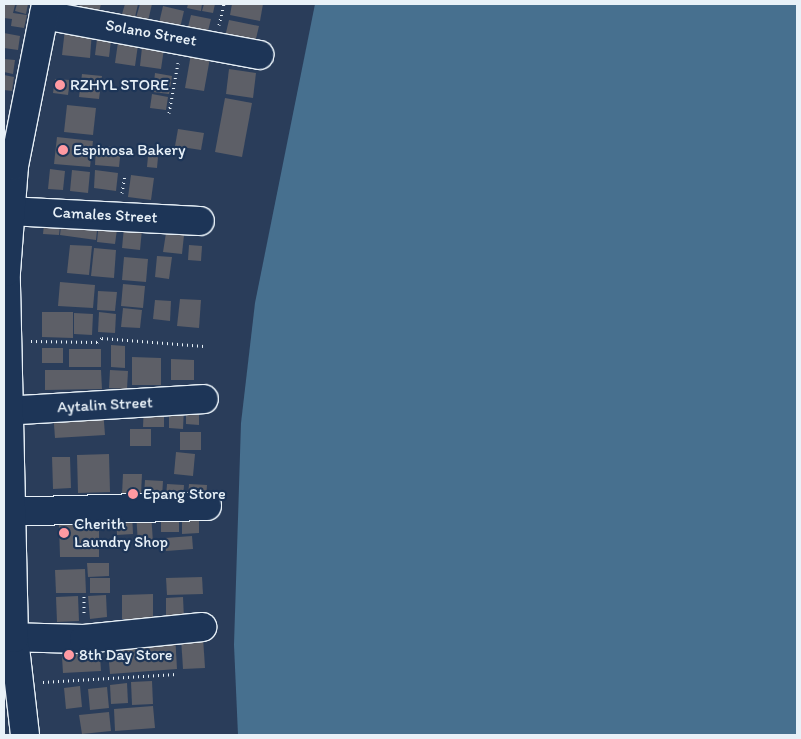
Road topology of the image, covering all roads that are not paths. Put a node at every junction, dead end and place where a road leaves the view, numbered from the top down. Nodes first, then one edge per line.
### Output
1 (45, 9) edge
2 (259, 55) dead end
3 (7, 217) edge
4 (200, 221) dead end
5 (4, 308) edge
6 (204, 399) dead end
7 (5, 411) edge
8 (208, 506) dead end
9 (7, 512) edge
10 (202, 627) dead end
11 (9, 637) edge
12 (25, 735) edge

1 - 2 street, Solano Street
1 - 3 street
3 - 4 street, Camales Street
3 - 5 street
5 - 7 street
6 - 7 street, Aytalin Street
7 - 9 street
8 - 9 street
9 - 11 street
10 - 11 street
11 - 12 street

